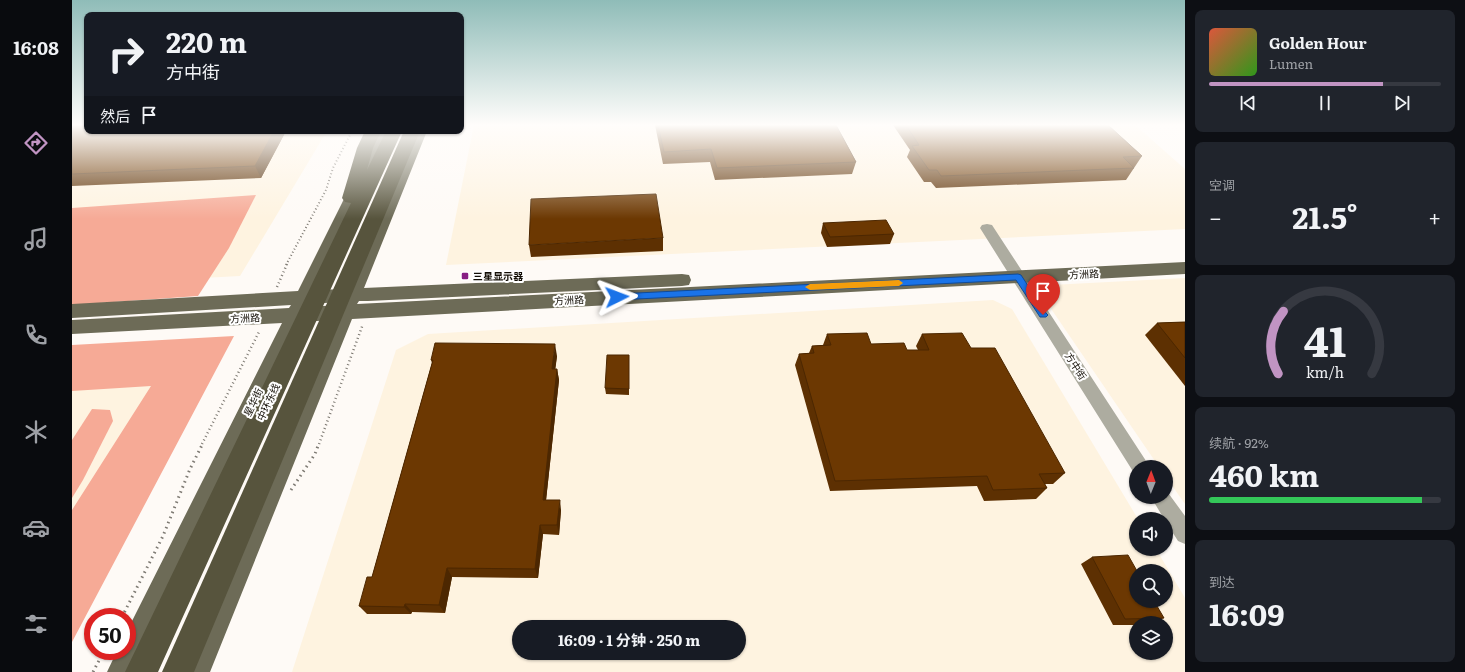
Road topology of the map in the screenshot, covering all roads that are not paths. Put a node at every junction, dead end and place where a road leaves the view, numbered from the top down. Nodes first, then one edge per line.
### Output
1 (363, 156) edge
2 (371, 156) edge
3 (382, 156) edge
4 (401, 156) edge
5 (409, 156) edge
6 (350, 203) junction
7 (987, 228) dead end
8 (1185, 255) edge
9 (1185, 268) edge
10 (1014, 271) junction
11 (348, 304) junction
12 (299, 306) junction
13 (269, 308) junction
14 (72, 311) edge
15 (72, 327) edge
16 (1137, 460) edge
17 (1166, 504) edge
18 (1185, 534) edge
19 (122, 672) edge
20 (141, 672) edge
21 (178, 672) edge
22 (194, 672) edge

1 - 6 highway
2 - 6 main road, 星华街
3 - 20 highway, 中环东线
4 - 21 highway
5 - 11 main road
6 - 12 main road, 星华街
7 - 10 street, 方中街
8 - 10 main road, 方洲路
9 - 10 main road, 方洲路
10 - 11 main road, 方洲路
10 - 16 street, 方中街
11 - 12 main road, 方洲路
11 - 22 main road
12 - 13 main road, 方洲路
12 - 19 main road, 星华街
13 - 14 main road, 方洲路
13 - 15 main road, 方洲路
17 - 18 street

